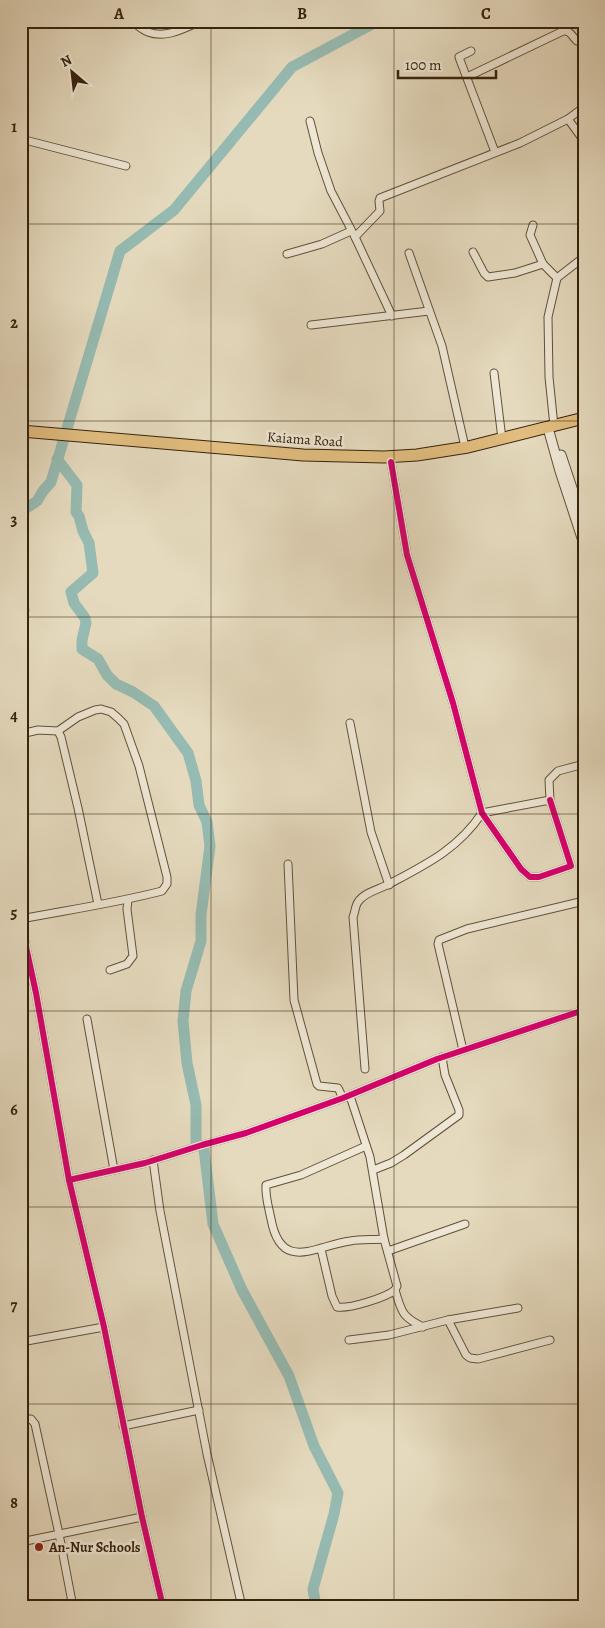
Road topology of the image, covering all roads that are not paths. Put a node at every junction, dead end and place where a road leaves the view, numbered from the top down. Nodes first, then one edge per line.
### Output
1 (132, 21) edge
2 (201, 21) edge
3 (584, 38) edge
4 (471, 51) dead end
5 (467, 78) junction
6 (584, 107) edge
7 (568, 119) junction
8 (310, 121) dead end
9 (21, 139) edge
10 (584, 141) edge
11 (495, 152) junction
12 (126, 166) dead end
13 (533, 225) dead end
14 (353, 234) junction
15 (473, 252) dead end
16 (409, 253) dead end
17 (287, 254) dead end
18 (584, 257) edge
19 (543, 264) junction
20 (557, 278) junction
21 (429, 311) junction
22 (392, 316) junction
23 (311, 325) dead end
24 (494, 373) dead end
25 (584, 418) edge
26 (584, 424) edge
27 (552, 430) junction
28 (21, 431) edge
29 (21, 436) edge
30 (68, 437) junction
31 (502, 440) junction
32 (465, 447) junction
33 (390, 462) junction
34 (584, 524) edge
35 (584, 544) edge
36 (350, 723) dead end
37 (58, 731) junction
38 (21, 734) edge
39 (584, 764) edge
40 (550, 800) junction
41 (482, 813) junction
42 (288, 864) dead end
43 (389, 885) junction
44 (128, 900) junction
45 (584, 901) edge
46 (98, 904) junction
47 (21, 919) edge
48 (21, 924) edge
49 (110, 970) dead end
50 (584, 1010) edge
51 (87, 1019) dead end
52 (463, 1050) junction
53 (442, 1057) junction
54 (365, 1069) dead end
55 (346, 1097) junction
56 (366, 1146) junction
57 (153, 1160) junction
58 (114, 1170) junction
59 (372, 1170) junction
60 (69, 1180) junction
61 (465, 1224) dead end
62 (384, 1239) junction
63 (320, 1249) junction
64 (388, 1251) junction
65 (395, 1290) junction
66 (518, 1308) dead end
67 (21, 1320) edge
68 (448, 1320) junction
69 (104, 1327) junction
70 (423, 1327) junction
71 (349, 1340) dead end
72 (550, 1340) dead end
73 (23, 1341) edge
74 (199, 1410) junction
75 (21, 1420) edge
76 (123, 1426) junction
77 (142, 1517) junction
78 (59, 1534) junction
79 (21, 1542) edge
80 (73, 1607) edge
81 (163, 1607) edge
82 (242, 1607) edge

1 - 2 street
3 - 5 street
4 - 5 street
5 - 11 street
6 - 7 street
7 - 10 street
7 - 11 street
8 - 14 street
9 - 12 street
11 - 14 street
13 - 19 street
14 - 17 street
14 - 22 street
15 - 19 street
16 - 21 street
18 - 20 street
19 - 20 street
20 - 27 street
21 - 22 street
21 - 32 street
22 - 23 street
24 - 31 street
25 - 27 highway, Kaiama Road
26 - 27 highway, Kaiama Road
27 - 31 highway, Kaiama Road
27 - 33 highway, Kaiama Road
27 - 34 street
27 - 35 street
28 - 30 highway, Kaiama Road
29 - 30 highway, Kaiama Road
30 - 32 highway, Kaiama Road
30 - 33 highway, Kaiama Road
31 - 32 highway, Kaiama Road
33 - 41 street
36 - 43 street
37 - 38 street
37 - 44 street
37 - 46 street
39 - 40 street
40 - 41 street
40 - 41 street
41 - 43 street
42 - 55 street
43 - 54 street
44 - 46 street
44 - 49 street
45 - 52 street
46 - 47 street
48 - 60 street
50 - 52 street
51 - 58 street
52 - 53 street
53 - 55 street
53 - 59 street
55 - 56 street
55 - 57 street
56 - 59 street
56 - 63 street
57 - 58 street
57 - 74 street
58 - 60 street
59 - 62 street
60 - 69 street
61 - 64 street
62 - 63 street
62 - 64 street
63 - 65 street
64 - 65 street
65 - 70 street
66 - 68 street
67 - 73 street
68 - 70 street
68 - 72 street
69 - 73 street
69 - 76 street
70 - 71 street
74 - 76 street
74 - 82 street
75 - 78 street
76 - 77 street
77 - 78 street
77 - 81 street
78 - 79 street
78 - 80 street

